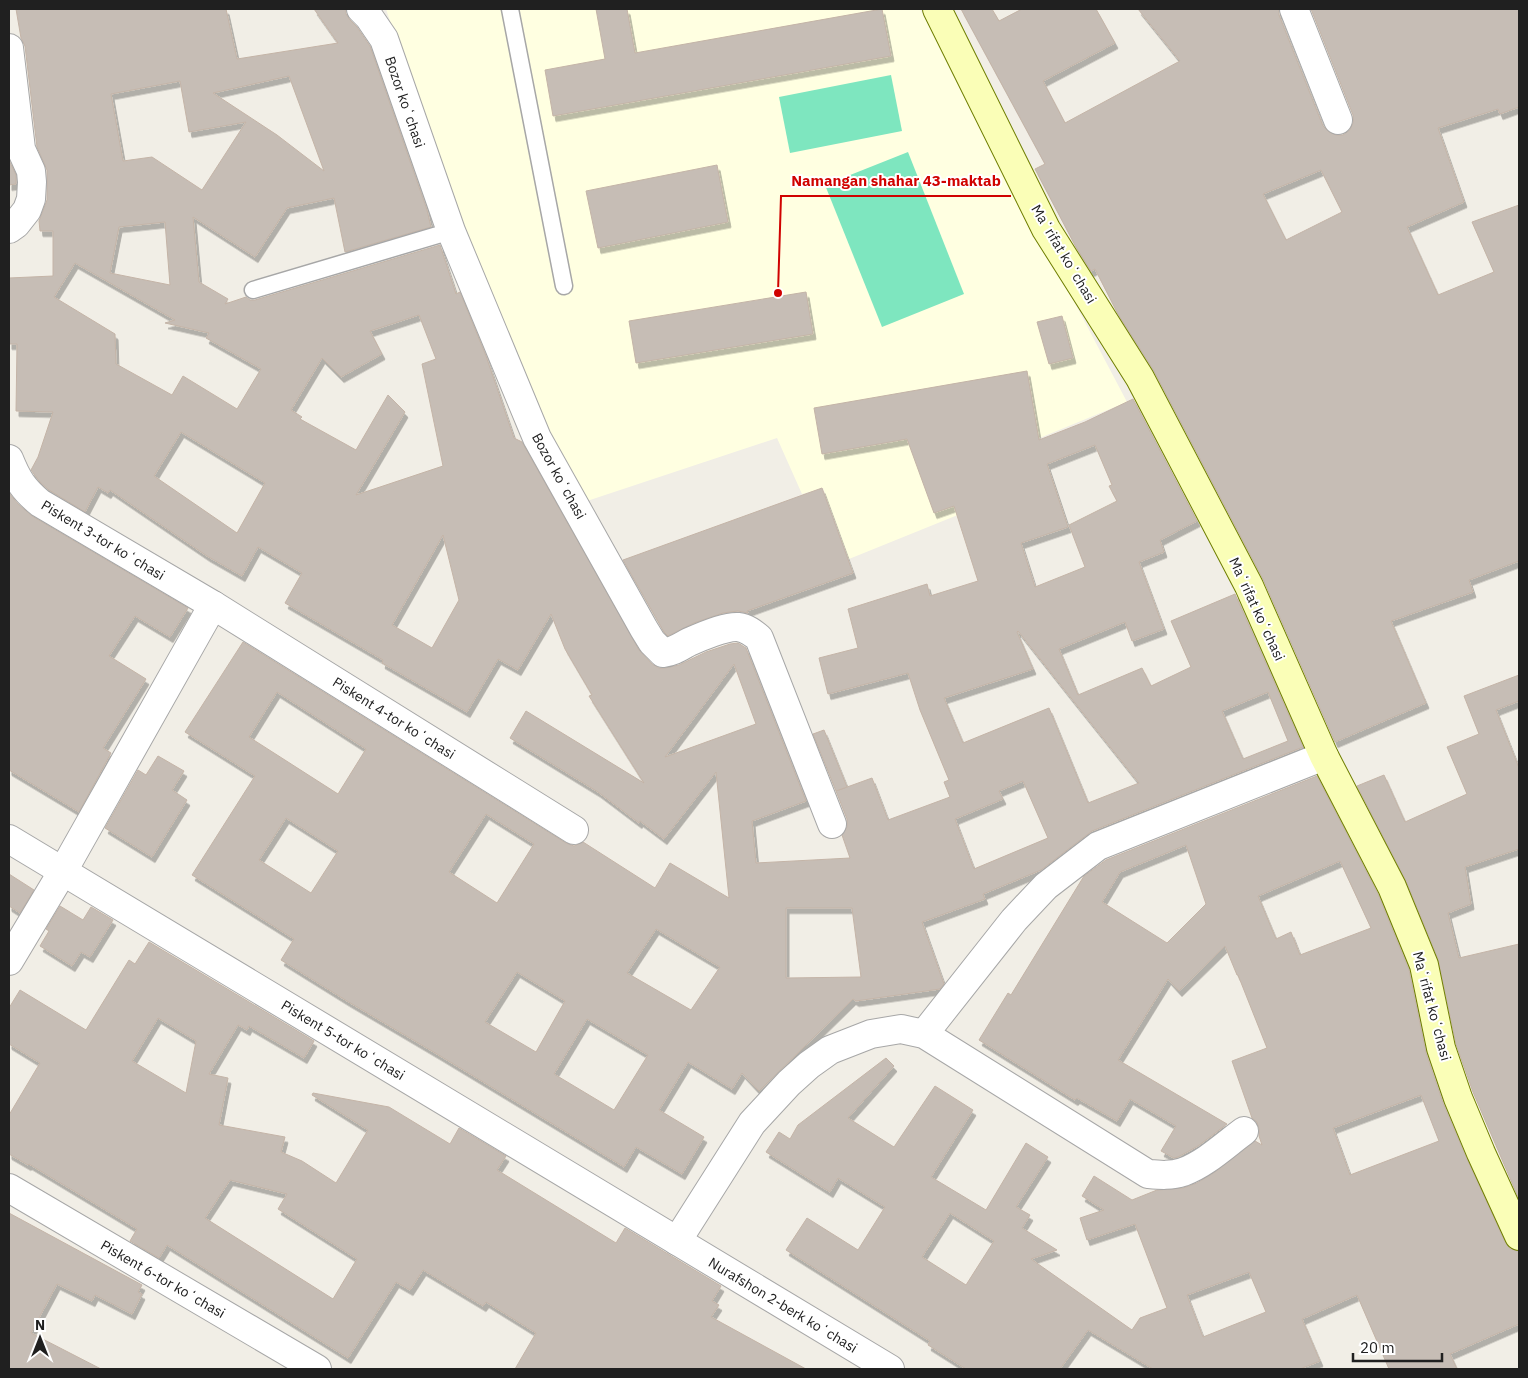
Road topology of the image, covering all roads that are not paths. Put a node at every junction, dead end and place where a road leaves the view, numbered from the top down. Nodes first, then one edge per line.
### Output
1 (361, 9) edge
2 (510, 9) edge
3 (937, 9) edge
4 (1294, 9) edge
5 (9, 48) edge
6 (1338, 120) dead end
7 (9, 229) edge
8 (451, 231) junction
9 (564, 286) dead end
10 (253, 290) dead end
11 (9, 460) edge
12 (213, 605) junction
13 (1324, 756) junction
14 (832, 824) dead end
15 (574, 830) dead end
16 (9, 838) edge
17 (64, 871) junction
18 (9, 961) edge
19 (924, 1034) junction
20 (1244, 1131) dead end
21 (9, 1188) edge
22 (1519, 1236) edge
23 (677, 1241) junction
24 (317, 1369) edge
25 (890, 1369) edge

1 - 8 street, Bozor koʻchasi
2 - 9 lane
3 - 13 street, Maʻrifat koʻchasi
4 - 6 street
5 - 7 street
8 - 10 lane
8 - 14 street, Bozor koʻchasi
11 - 12 street, Piskent 3-tor koʻchasi
12 - 15 street, Piskent 4-tor koʻchasi
12 - 17 street
13 - 19 street
13 - 22 street, Maʻrifat koʻchasi
16 - 17 street, Piskent 5-tor koʻchasi
17 - 18 street
17 - 23 street, Piskent 5-tor koʻchasi
19 - 20 street
19 - 23 street
21 - 24 street, Piskent 6-tor koʻchasi
23 - 25 street, Nurafshon 2-berk koʻchasi

